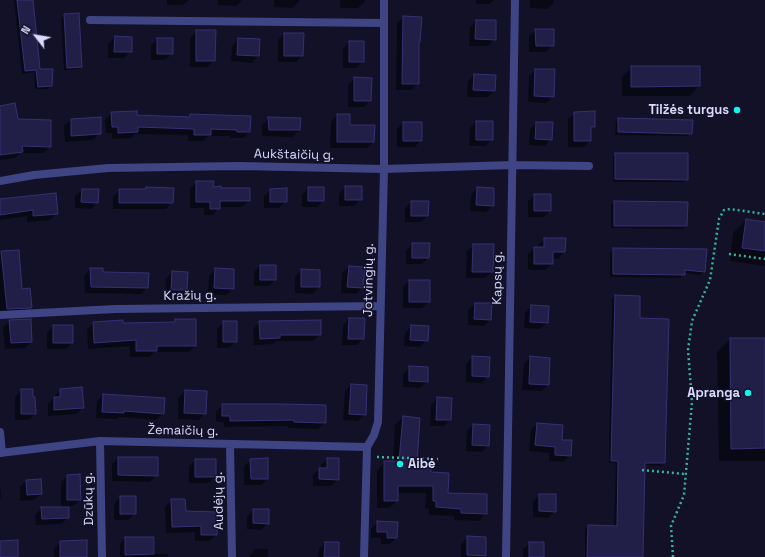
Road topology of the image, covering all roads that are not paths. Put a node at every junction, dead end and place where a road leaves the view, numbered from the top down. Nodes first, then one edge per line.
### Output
1 (384, 0) edge
2 (515, 0) edge
3 (90, 20) dead end
4 (384, 23) junction
5 (512, 165) junction
6 (589, 166) dead end
7 (384, 169) junction
8 (0, 181) edge
9 (380, 306) junction
10 (0, 315) edge
11 (0, 432) edge
12 (100, 441) junction
13 (230, 444) junction
14 (366, 447) junction
15 (1, 453) edge
16 (102, 557) edge
17 (232, 557) edge
18 (364, 557) edge
19 (506, 557) edge

1 - 4 street, Jotvingių g.
2 - 5 street, Kapsų g.
3 - 4 street
4 - 7 street, Jotvingių g.
5 - 6 street, Aukštaičių g.
5 - 7 street, Aukštaičių g.
5 - 19 street, Kapsų g.
7 - 8 street, Aukštaičių g.
7 - 9 street, Jotvingių g.
9 - 10 street, Kražių g.
9 - 14 street, Jotvingių g.
11 - 15 street
12 - 13 street, Žemaičių g.
12 - 15 street, Žemaičių g.
12 - 16 street, Dzūkų g.
13 - 14 street, Žemaičių g.
13 - 17 street, Audėjų g.
14 - 18 street, Jotvingių g.

